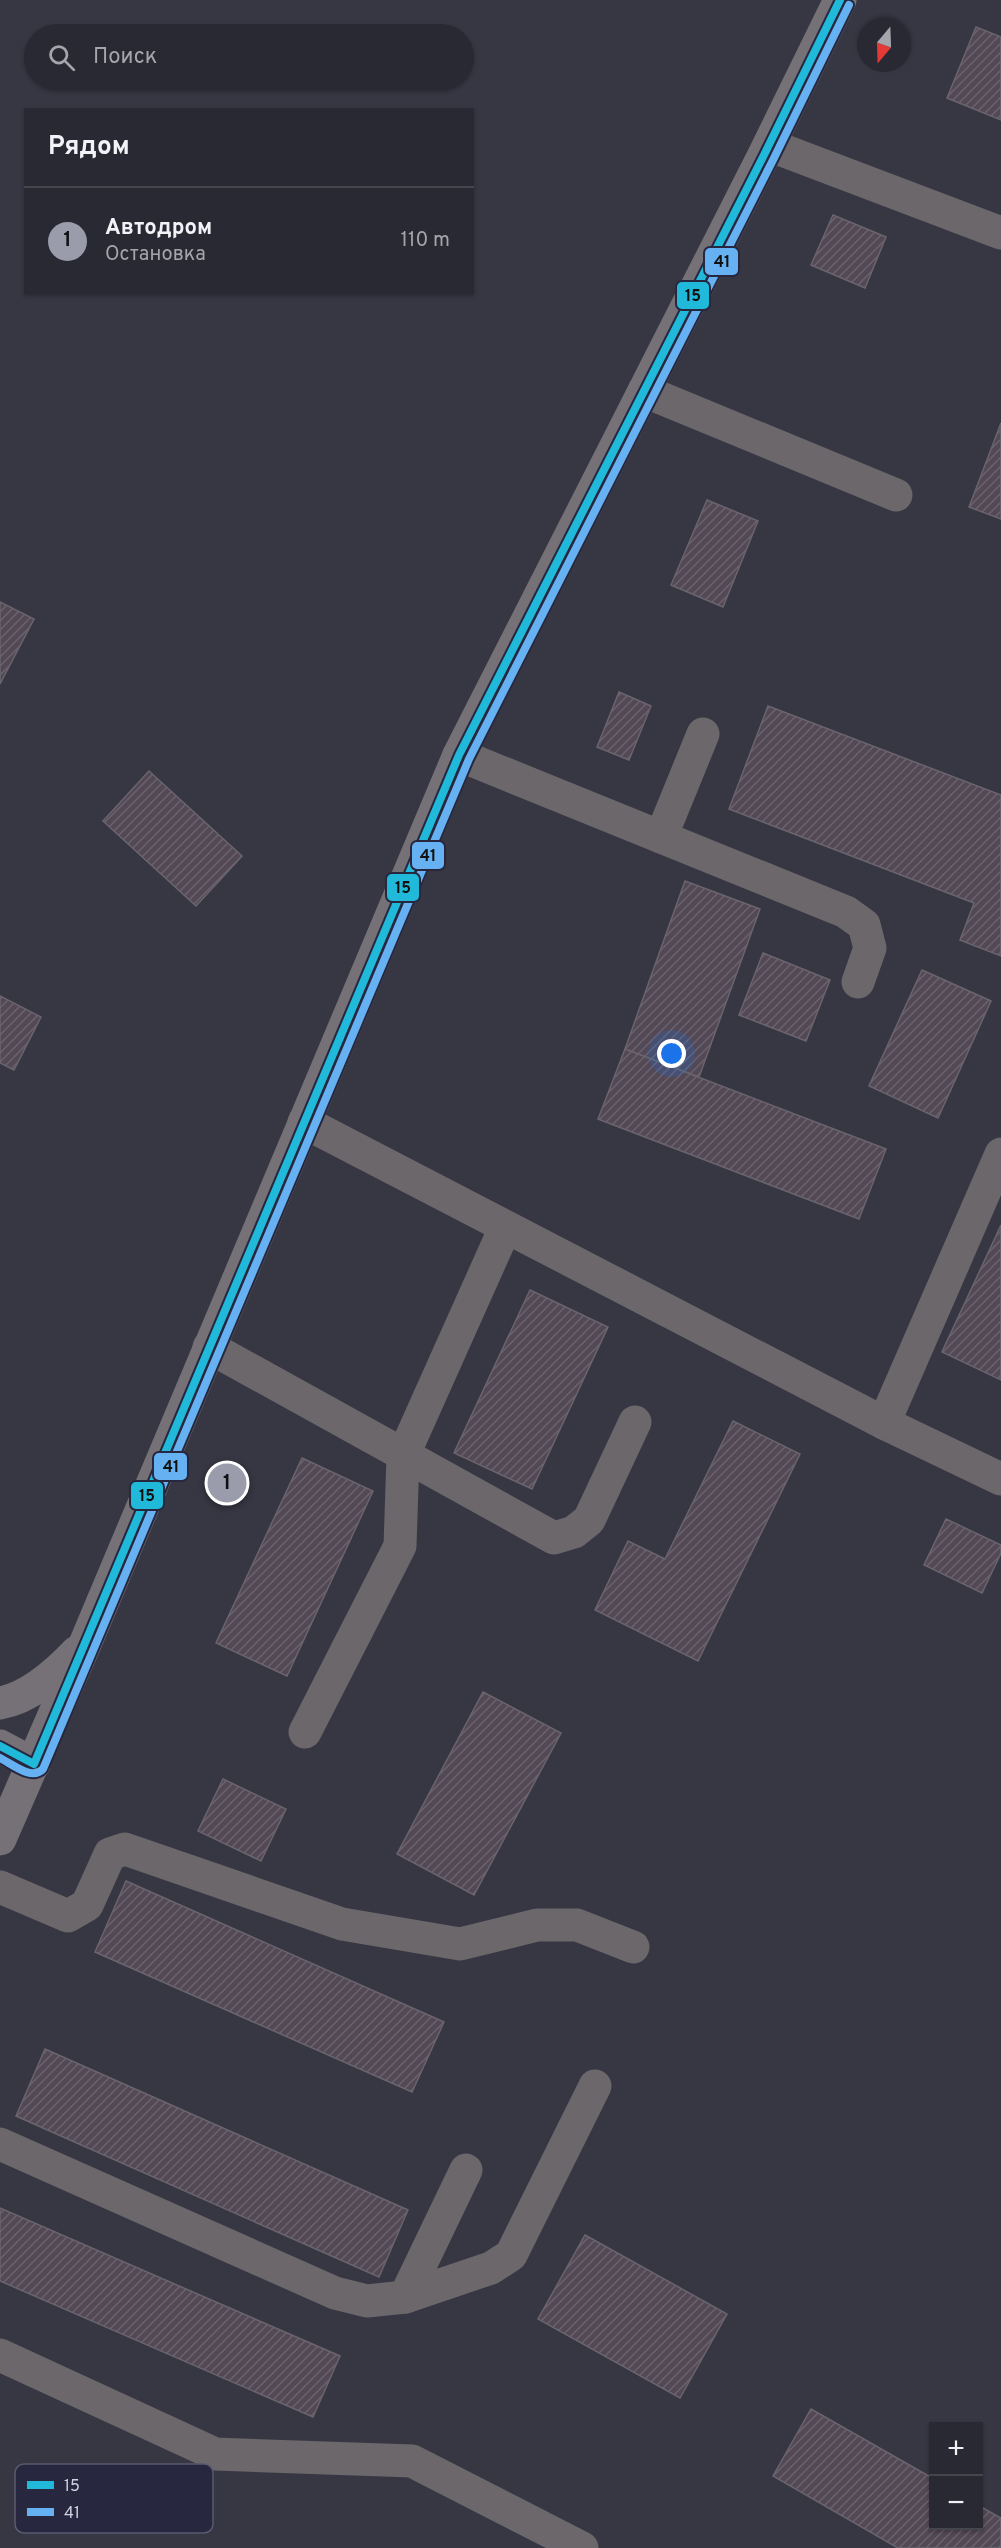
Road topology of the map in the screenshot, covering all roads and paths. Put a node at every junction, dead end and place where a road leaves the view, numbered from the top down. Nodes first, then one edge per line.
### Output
1 (840, 0) edge
2 (770, 145) junction
3 (1001, 233) edge
4 (644, 391) junction
5 (896, 495) dead end
6 (703, 734) dead end
7 (459, 755) junction
8 (661, 837) junction
9 (858, 982) dead end
10 (304, 1122) junction
11 (999, 1165) edge
12 (505, 1228) junction
13 (209, 1347) junction
14 (635, 1422) dead end
15 (884, 1423) junction
16 (403, 1456) junction
17 (1001, 1479) edge
18 (85, 1644) junction
19 (0, 1703) edge
20 (305, 1732) dead end
21 (0, 1746) edge
22 (34, 1764) junction
23 (0, 1839) edge
24 (0, 1887) edge
25 (633, 1947) dead end
26 (595, 2086) dead end
27 (0, 2144) edge
28 (466, 2170) dead end
29 (405, 2296) junction
30 (0, 2355) edge
31 (582, 2548) edge

1 - 2 main road
2 - 3 lane
2 - 4 main road
4 - 5 lane
4 - 7 main road
6 - 8 lane
7 - 8 lane
7 - 10 main road
8 - 9 lane
10 - 12 lane
10 - 13 main road
11 - 15 lane
12 - 15 lane
12 - 16 lane
13 - 16 lane
13 - 18 main road
14 - 16 lane
15 - 17 lane
16 - 20 lane
18 - 19 main road
18 - 22 main road
21 - 22 main road
22 - 23 main road
24 - 25 lane
26 - 29 lane
27 - 29 lane
28 - 29 lane
30 - 31 lane

